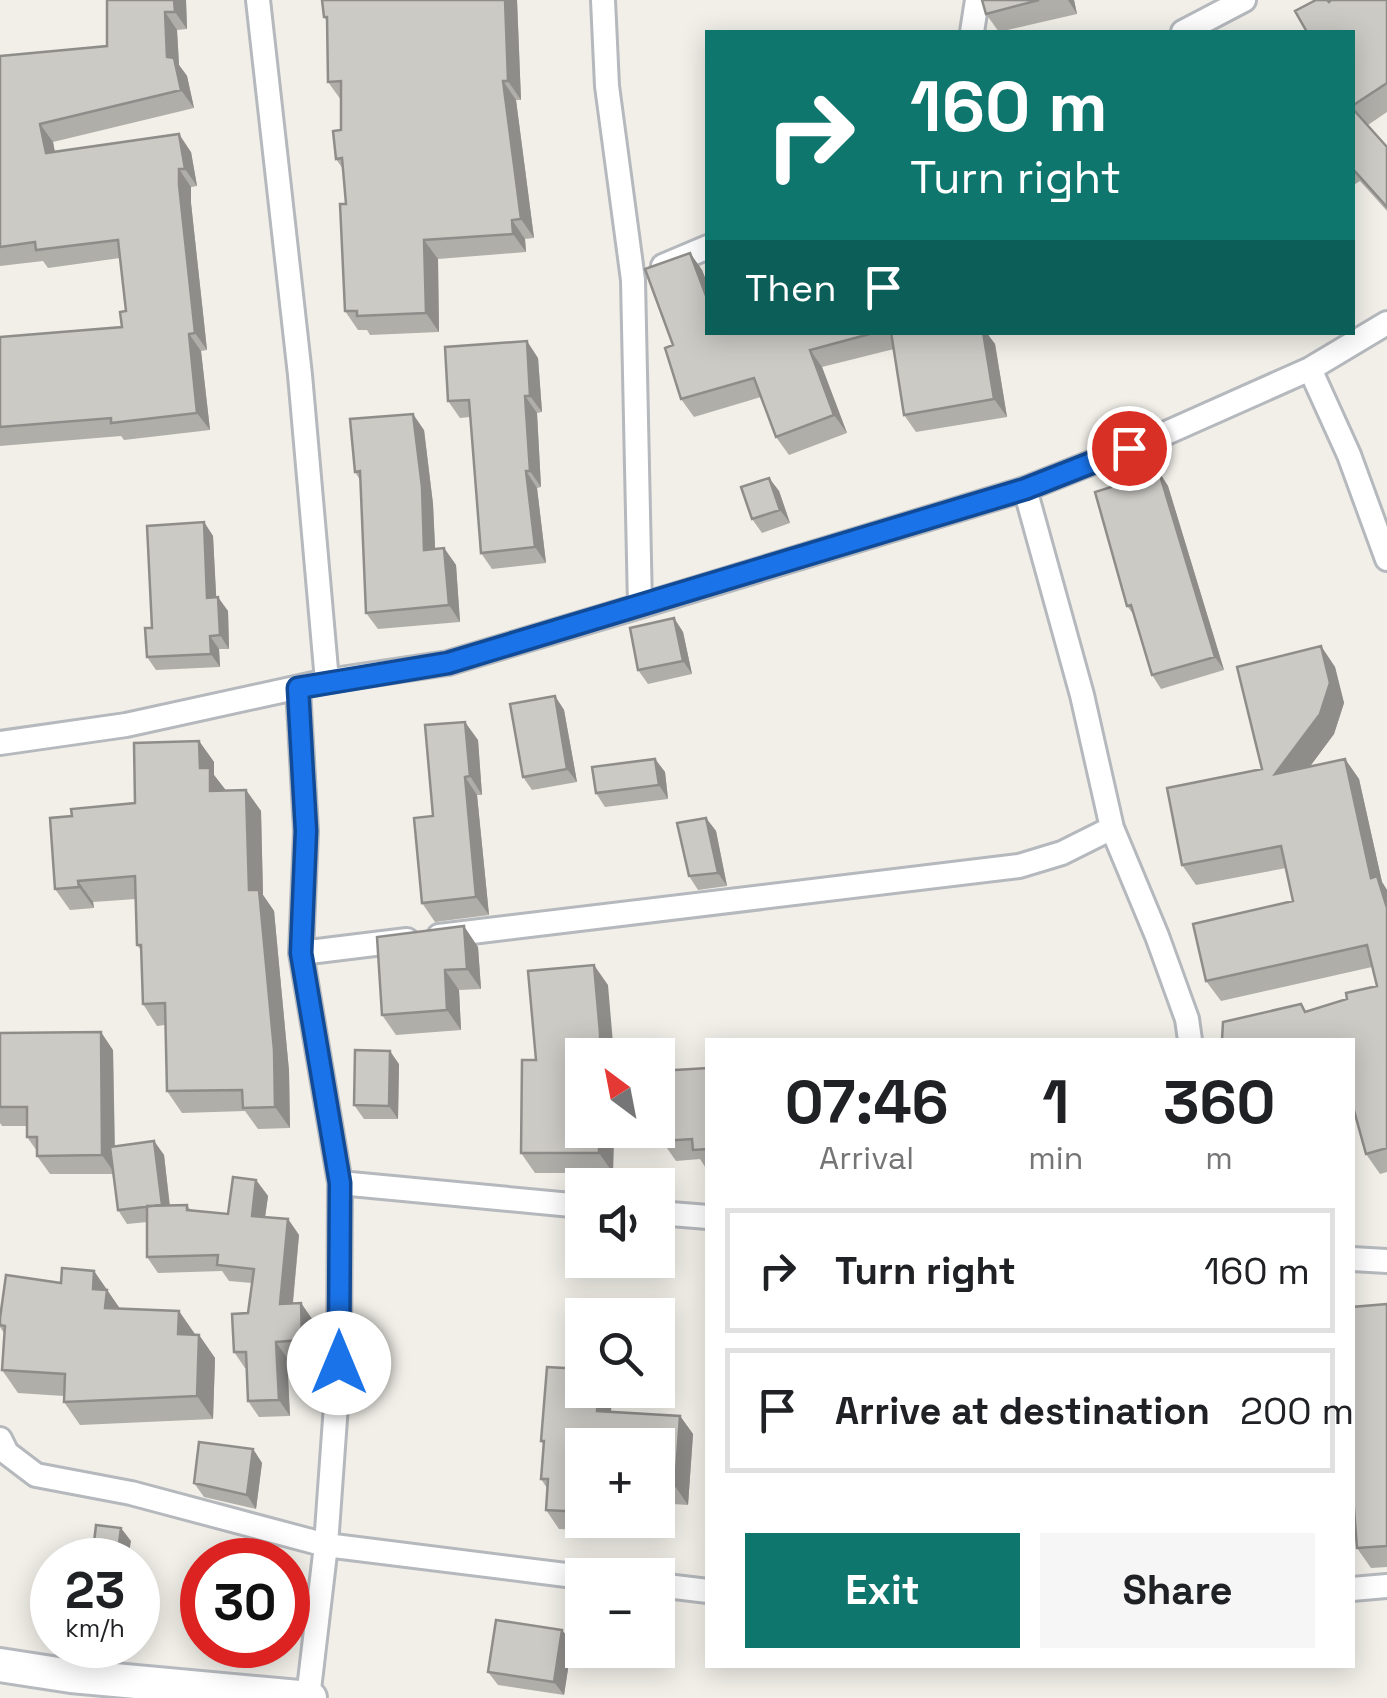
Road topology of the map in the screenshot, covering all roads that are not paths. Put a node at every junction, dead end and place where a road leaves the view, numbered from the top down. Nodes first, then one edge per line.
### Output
1 (258, 0) edge
2 (603, 0) edge
3 (977, 0) edge
4 (1244, 0) edge
5 (972, 30) edge
6 (1187, 30) edge
7 (705, 248) edge
8 (632, 280) junction
9 (1387, 323) edge
10 (1310, 370) junction
11 (1025, 489) junction
12 (1387, 559) edge
13 (640, 606) junction
14 (326, 681) junction
15 (298, 688) junction
16 (0, 743) edge
17 (1112, 828) junction
18 (301, 953) junction
19 (1190, 1038) edge
20 (340, 1183) junction
21 (565, 1204) edge
22 (675, 1214) edge
23 (705, 1217) edge
24 (1355, 1259) edge
25 (1387, 1261) edge
26 (0, 1439) edge
27 (326, 1544) junction
28 (565, 1575) edge
29 (1387, 1586) edge
30 (675, 1588) edge
31 (1355, 1588) edge
32 (705, 1591) edge
33 (0, 1666) edge
34 (71, 1687) edge
35 (309, 1698) edge

1 - 14 street
2 - 8 street
3 - 5 street
4 - 6 street
7 - 8 street
8 - 13 street
9 - 10 street
10 - 11 street
10 - 12 street
11 - 13 street
11 - 17 street
13 - 14 street
14 - 15 street
15 - 16 street
15 - 18 street
17 - 18 street
17 - 19 street
18 - 20 street
20 - 21 street
20 - 27 street
22 - 23 street
24 - 25 street
26 - 27 street
27 - 28 street
27 - 35 street
29 - 31 street
30 - 32 street
33 - 34 street
34 - 35 street

